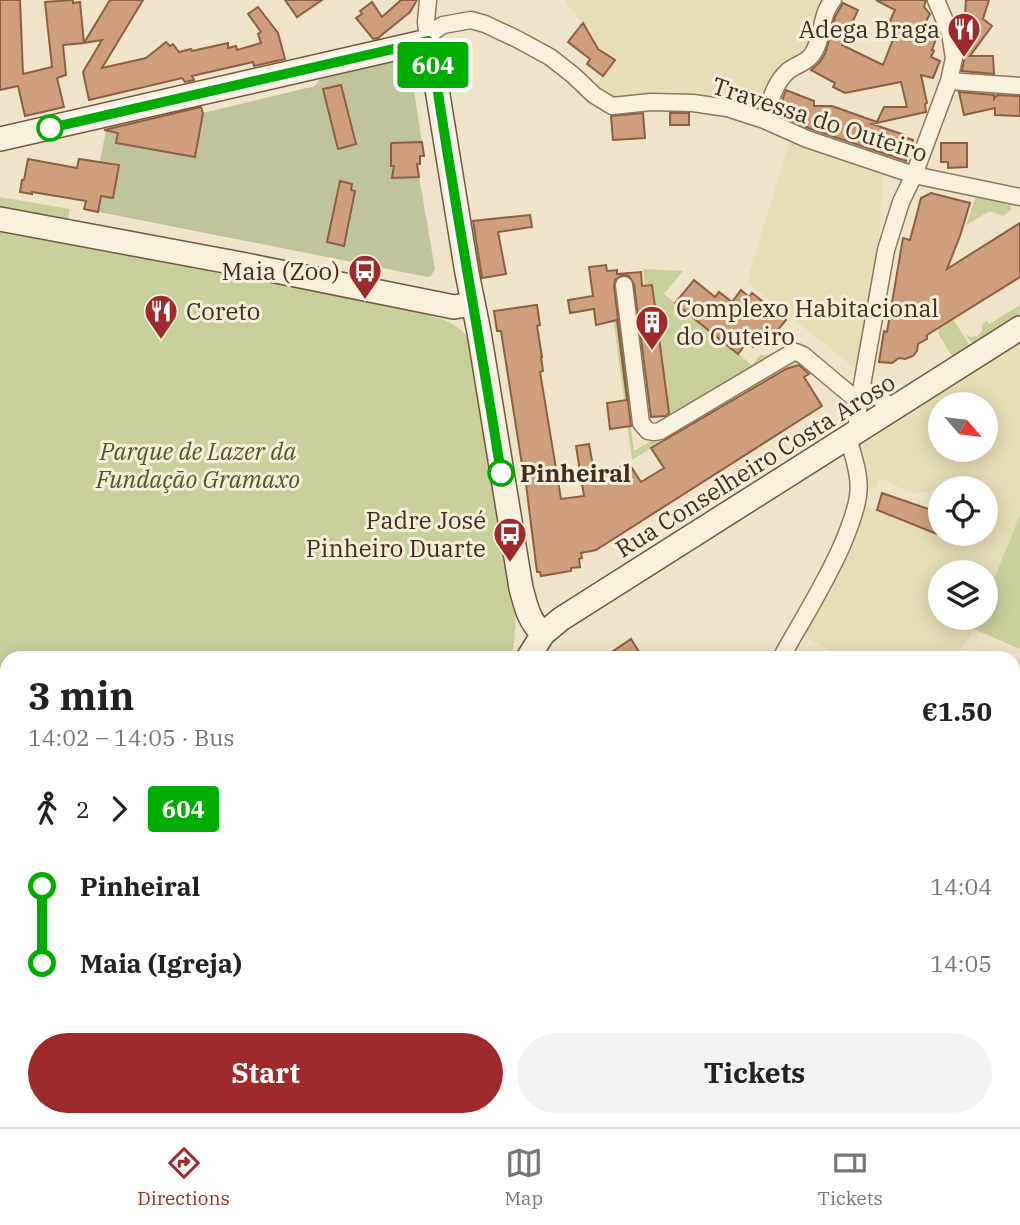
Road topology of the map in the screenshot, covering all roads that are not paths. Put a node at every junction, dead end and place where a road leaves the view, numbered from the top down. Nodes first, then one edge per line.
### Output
1 (428, 0) edge
2 (833, 0) edge
3 (936, 0) edge
4 (428, 41) junction
5 (949, 81) junction
6 (1020, 86) edge
7 (764, 120) junction
8 (0, 139) edge
9 (915, 175) junction
10 (1020, 197) edge
11 (0, 219) edge
12 (624, 285) dead end
13 (472, 304) junction
14 (1020, 328) edge
15 (861, 395) junction
16 (895, 408) junction
17 (853, 434) junction
18 (544, 634) junction
19 (533, 651) edge
20 (785, 651) edge

1 - 4 street
2 - 7 street
3 - 5 street
4 - 7 street, Travessa do Outeiro
4 - 8 main road
4 - 13 main road
5 - 6 street
5 - 9 street
7 - 9 street, Travessa do Outeiro
9 - 10 street, Travessa do Outeiro
9 - 15 street
11 - 13 main road
12 - 15 street
13 - 18 main road
14 - 16 main road, Rua Conselheiro Costa Aroso
15 - 16 street
15 - 17 street
16 - 17 main road, Rua Conselheiro Costa Aroso
17 - 18 main road, Rua Conselheiro Costa Aroso
17 - 20 street
18 - 19 main road, Rua Conselheiro Costa Aroso

